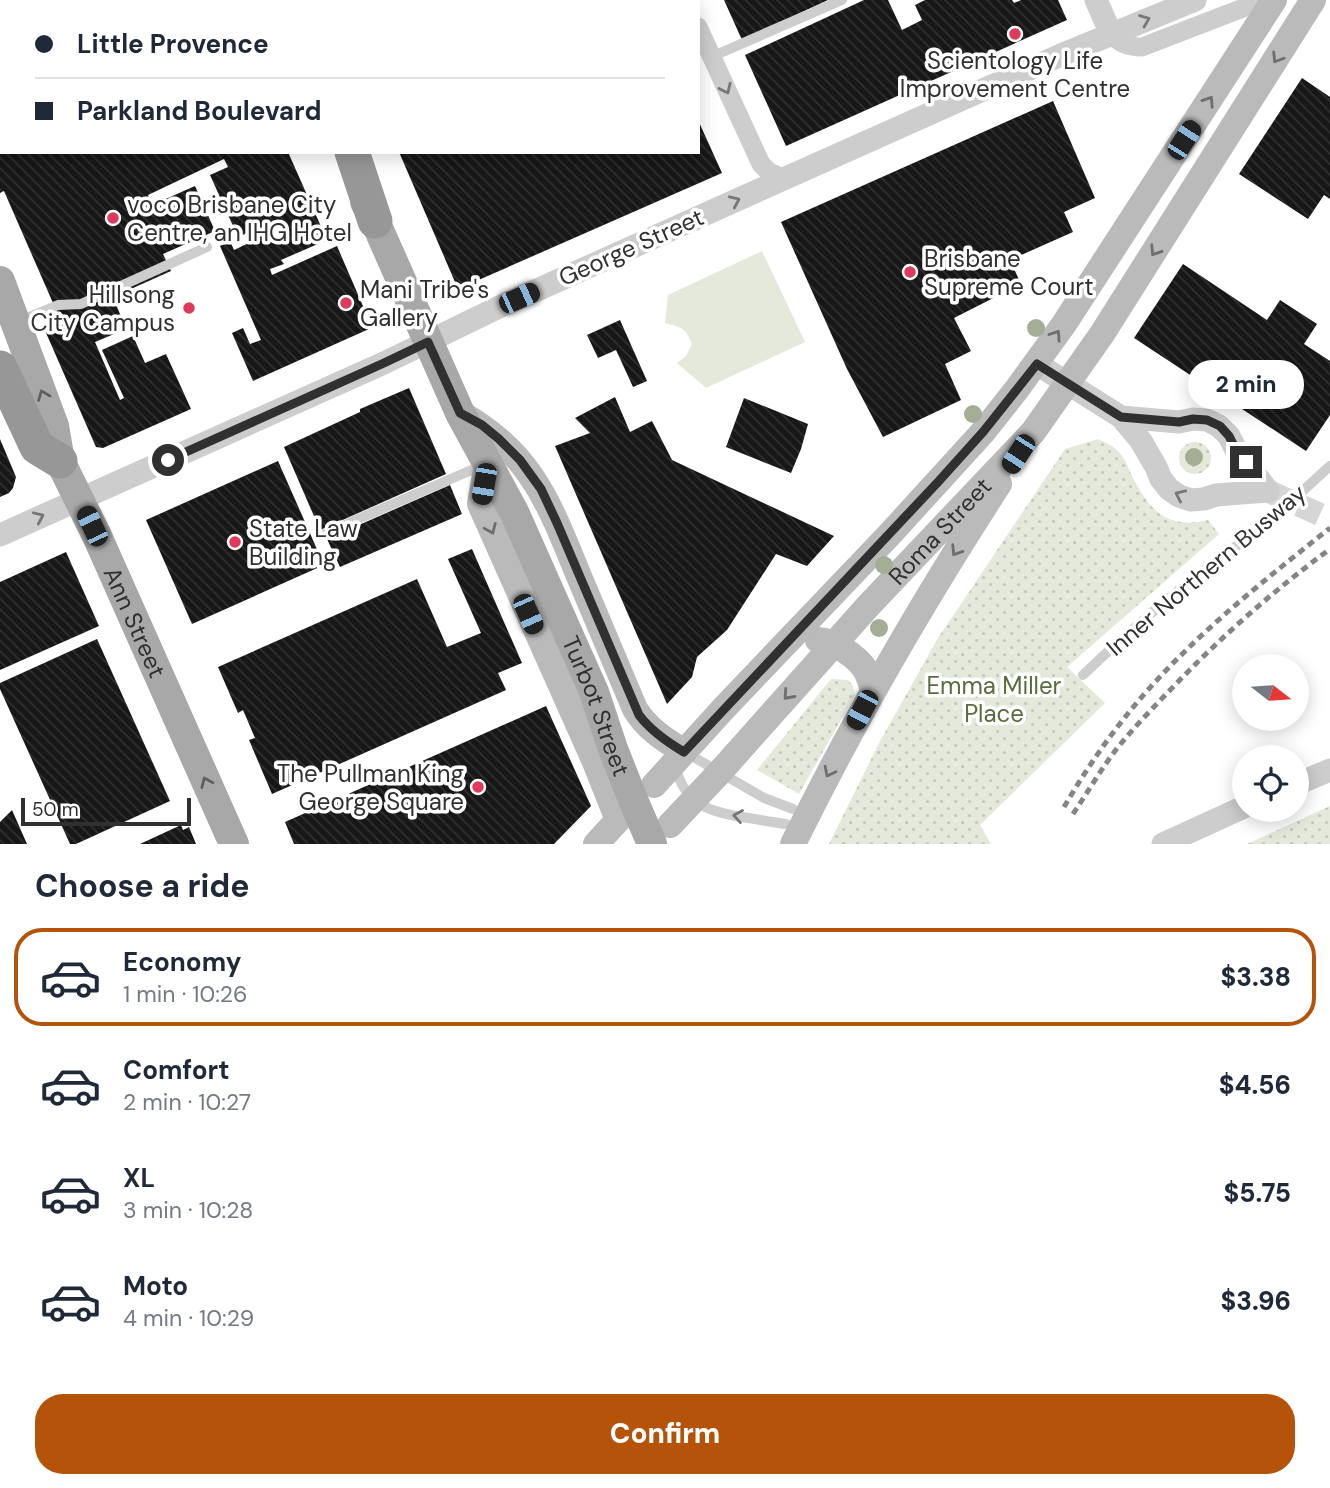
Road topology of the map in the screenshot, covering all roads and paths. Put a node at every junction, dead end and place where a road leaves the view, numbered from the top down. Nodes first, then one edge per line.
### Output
1 (842, 0) edge
2 (1096, 0) edge
3 (1195, 0) edge
4 (1264, 0) edge
5 (1274, 0) edge
6 (1313, 0) edge
7 (700, 32) edge
8 (1111, 34) junction
9 (711, 57) junction
10 (339, 154) edge
11 (353, 154) edge
12 (1172, 158) junction
13 (785, 179) junction
14 (1192, 193) junction
15 (375, 221) junction
16 (207, 247) dead end
17 (0, 281) edge
18 (15, 323) junction
19 (428, 342) junction
20 (1037, 364) junction
21 (0, 368) edge
22 (1068, 383) junction
23 (460, 413) junction
24 (1121, 417) junction
25 (1179, 422) junction
26 (1033, 432) junction
27 (1235, 448) junction
28 (60, 461) junction
29 (487, 463) junction
30 (1330, 466) edge
31 (1156, 467) junction
32 (1216, 495) junction
33 (79, 500) junction
34 (326, 533) dead end
35 (0, 535) edge
36 (833, 644) junction
37 (1083, 675) dead end
38 (873, 691) junction
39 (725, 707) junction
40 (680, 757) junction
41 (1330, 770) edge
42 (719, 773) junction
43 (1309, 779) edge
44 (654, 785) dead end
45 (694, 800) junction
46 (793, 809) dead end
47 (1232, 812) edge
48 (789, 834) edge
49 (661, 835) edge
50 (234, 844) edge
51 (596, 844) edge
52 (1163, 844) edge

1 - 9 lane
2 - 8 street
8 -> 3 street, George Street
4 - 8 street
12 -> 5 main road, Roma Street
6 -> 14 main road, Roma Street
7 - 9 street
8 - 13 street, George Street
9 -> 13 street
10 - 15 main road, Turbot Street
11 - 15 highway
12 - 14 main road
20 -> 12 main road, Roma Street
19 -> 13 street, George Street
14 -> 22 main road, Roma Street
15 - 19 main road, Turbot Street
16 - 18 lane
17 - 18 main road, Ann Street
28 -> 18 main road, Ann Street
19 - 23 main road, Turbot Street
19 - 33 street, George Street
20 - 22 street
20 - 39 main road, Roma Street
21 - 28 highway
22 - 24 street
22 - 26 main road, Roma Street
23 - 29 main road, Turbot Street
23 - 40 main road
24 - 25 street
24 - 31 street
25 - 27 street
25 - 31 street
26 - 36 main road, Roma Street
26 -> 38 main road
27 - 32 street
27 - 32 street
28 - 33 main road, Ann Street
29 - 34 lane
29 - 49 main road, Turbot Street, bridge
29 -> 51 main road
30 - 37 lane, Inner Northern Busway, bridge
32 -> 31 street
35 -> 33 street, George Street
50 -> 33 main road, Ann Street
36 - 38 main road
36 - 39 main road
36 -> 42 main road, Roma Street
38 -> 48 main road
39 - 40 main road, Roma Street
40 - 42 lane
40 - 44 main road, Roma Street
40 - 45 lane
41 - 43 street
42 - 45 main road, Roma Street
42 - 46 lane
48 -> 45 lane
45 - 49 main road, Roma Street
47 - 52 street

